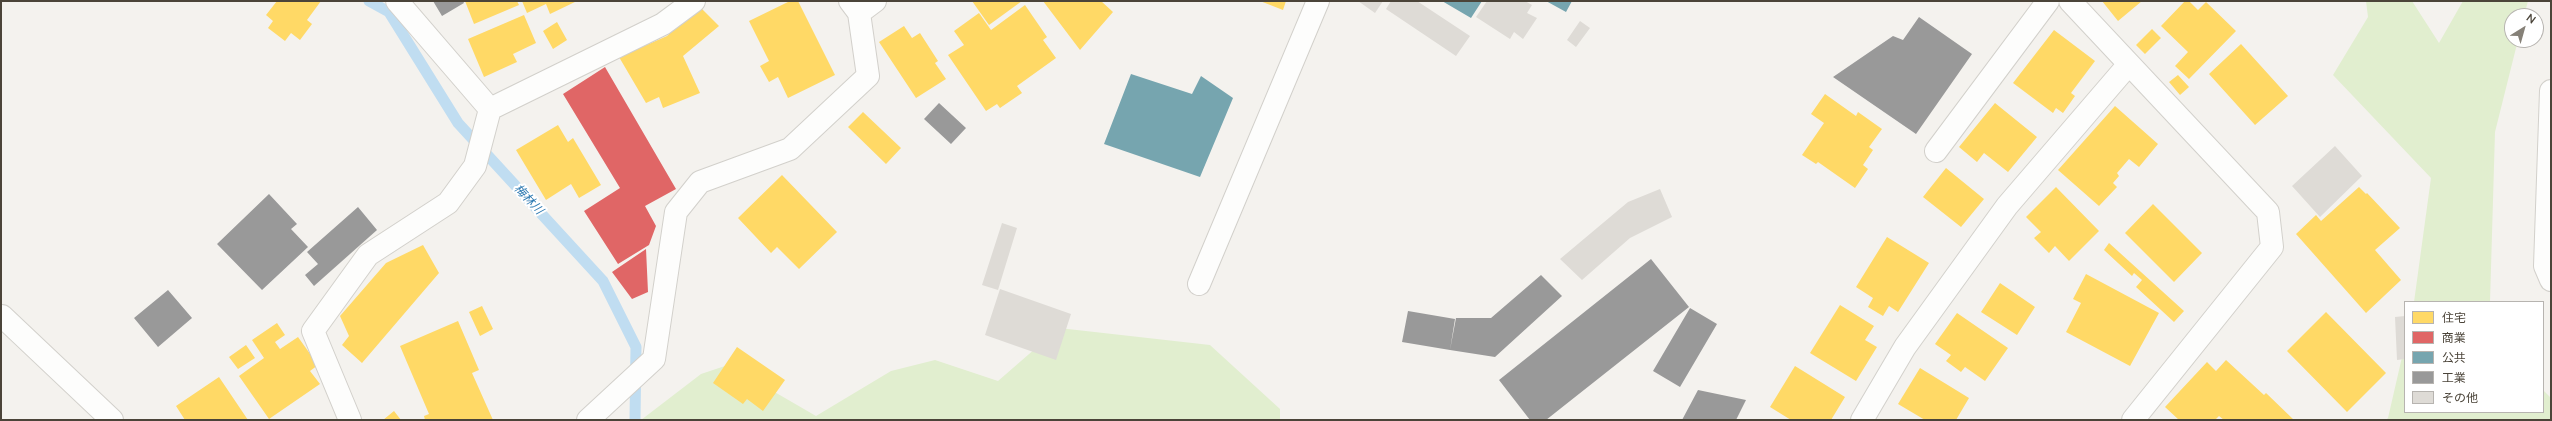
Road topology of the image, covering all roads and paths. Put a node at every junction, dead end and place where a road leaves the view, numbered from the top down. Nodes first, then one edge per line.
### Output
1 (397, 1) edge
2 (694, 1) edge
3 (1318, 1) edge
4 (2048, 1) edge
5 (2070, 1) edge
6 (861, 5) edge
7 (2129, 64) junction
8 (2551, 91) edge
9 (488, 115) junction
10 (1936, 151) dead end
11 (2551, 280) edge
12 (1199, 284) dead end
13 (2, 316) edge
14 (112, 420) edge
15 (350, 420) edge
16 (588, 420) edge
17 (1862, 420) edge
18 (2132, 420) edge

1 - 9 street
2 - 9 street
3 - 12 street
4 - 10 street
5 - 7 street
6 - 16 street
7 - 17 street
7 - 18 street
8 - 11 street
9 - 15 street
13 - 14 street

